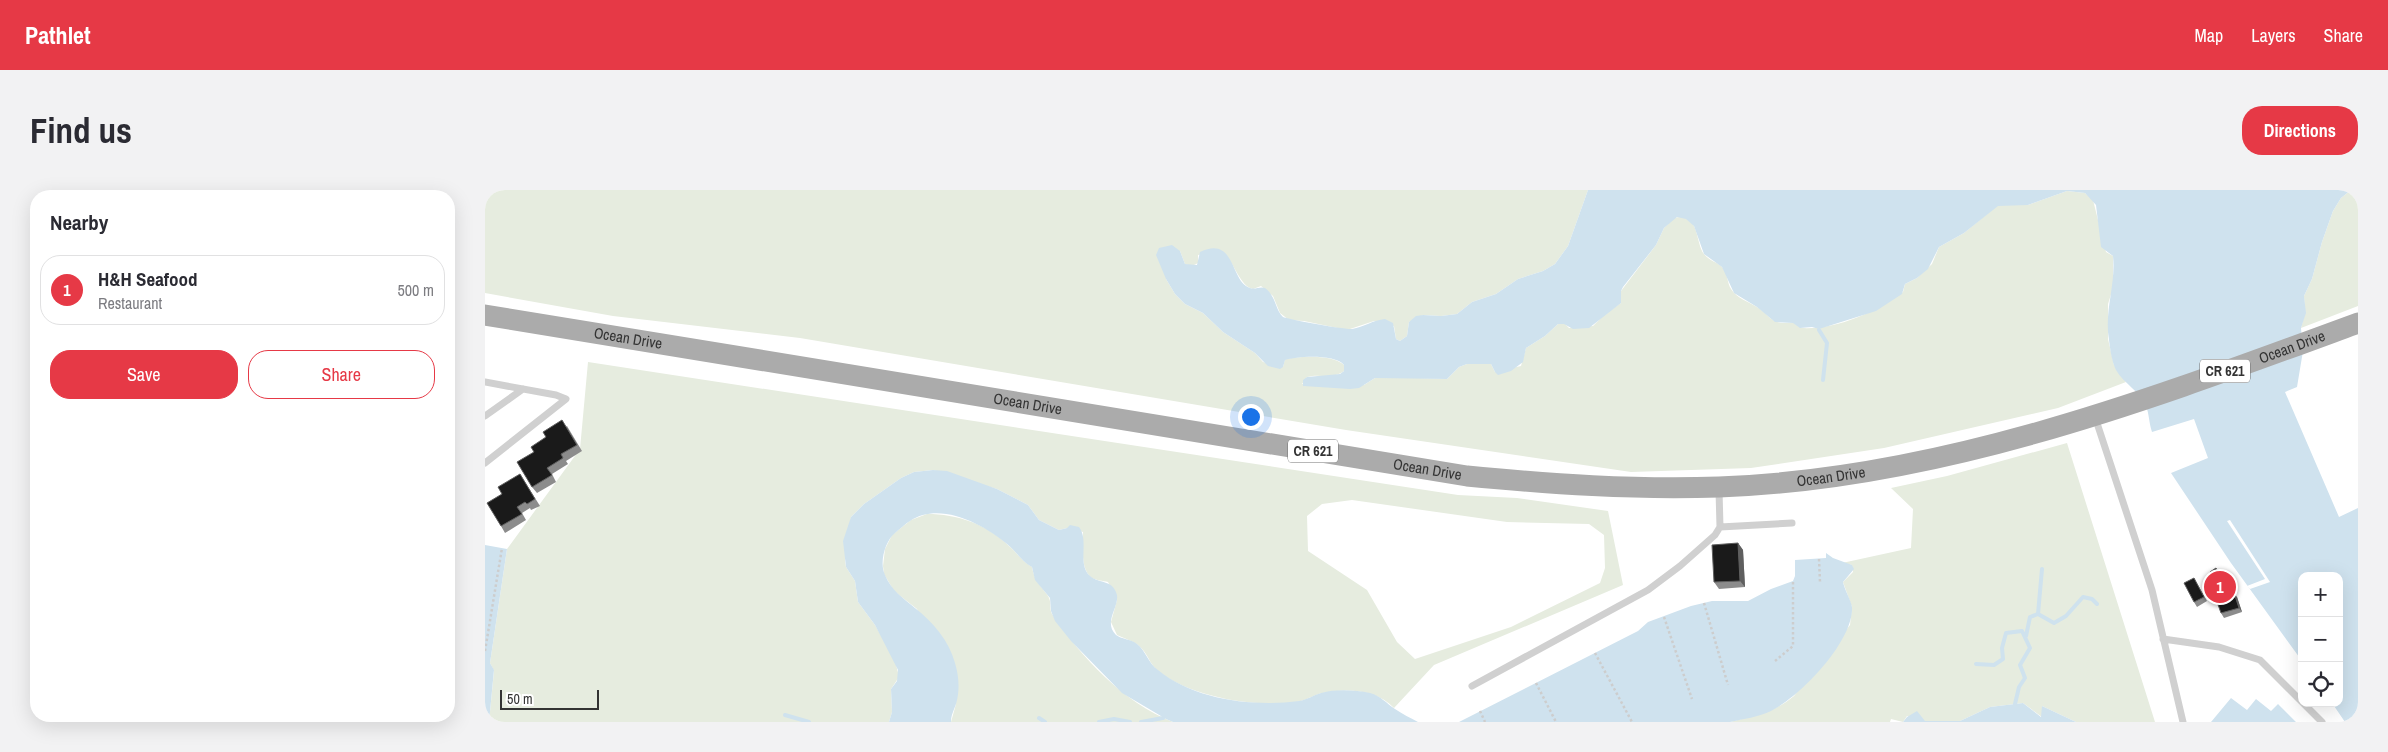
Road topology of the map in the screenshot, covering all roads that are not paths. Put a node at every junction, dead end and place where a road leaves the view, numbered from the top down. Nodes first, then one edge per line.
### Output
1 (485, 315) edge
2 (2358, 324) edge
3 (485, 382) edge
4 (523, 388) junction
5 (485, 416) edge
6 (2095, 417) junction
7 (485, 463) edge
8 (1719, 487) junction
9 (1792, 523) dead end
10 (1720, 527) junction
11 (2163, 639) junction
12 (1472, 686) dead end
13 (2298, 699) edge
14 (2306, 707) edge
15 (2183, 722) edge
16 (2322, 722) edge

1 - 8 main road, Ocean Drive / CR 621
2 - 6 main road, Ocean Drive / CR 621
3 - 4 lane
4 - 5 lane
4 - 7 lane
6 - 8 main road, Ocean Drive / CR 621
6 - 11 lane
8 - 10 lane
9 - 10 lane
10 - 12 lane
11 - 13 lane
11 - 15 lane
14 - 16 lane

